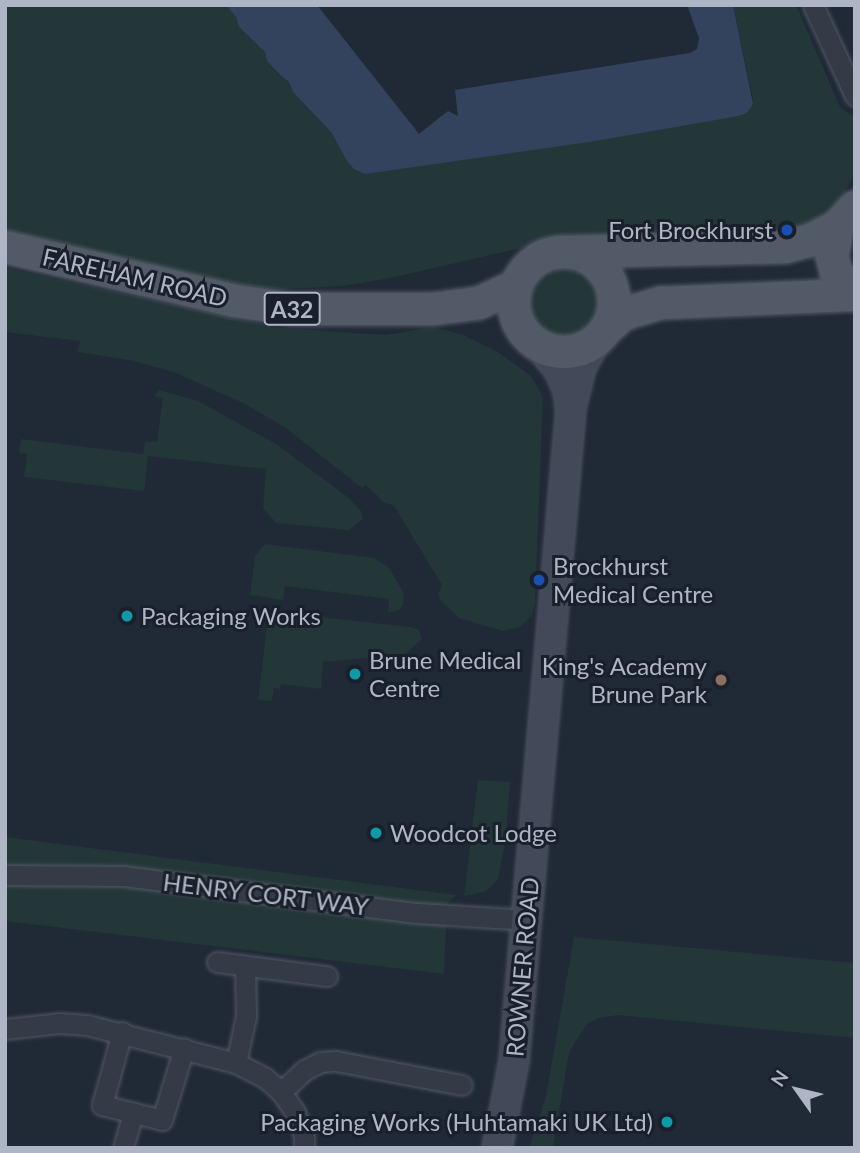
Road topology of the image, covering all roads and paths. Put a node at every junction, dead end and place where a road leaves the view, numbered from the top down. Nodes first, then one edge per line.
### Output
1 (813, 5) edge
2 (855, 96) edge
3 (849, 213) edge
4 (5, 247) edge
5 (564, 252) junction
6 (516, 286) junction
7 (855, 294) edge
8 (433, 309) junction
9 (601, 335) junction
10 (538, 345) junction
11 (570, 408) junction
12 (5, 874) edge
13 (527, 920) junction
14 (217, 962) dead end
15 (245, 966) junction
16 (327, 976) dead end
17 (5, 1029) edge
18 (122, 1032) junction
19 (184, 1048) junction
20 (236, 1063) junction
21 (462, 1085) dead end
22 (281, 1092) junction
23 (133, 1112) junction
24 (123, 1148) edge
25 (304, 1148) edge
26 (497, 1148) edge

1 - 2 street
3 - 5 main road
3 - 7 main road
4 - 8 main road, FAREHAM ROAD / A32
5 - 6 main road
5 - 9 main road
6 - 8 main road, FAREHAM ROAD / A32
6 - 10 main road
7 - 9 main road
8 - 10 main road, FAREHAM ROAD / A32
9 - 10 main road
9 - 11 main road, ROWNER ROAD
10 - 11 main road, ROWNER ROAD
11 - 13 main road, ROWNER ROAD
12 - 13 street, HENRY CORT WAY
13 - 26 main road, ROWNER ROAD
14 - 15 street
15 - 16 street
15 - 20 street
17 - 18 street
18 - 19 street
18 - 23 street
19 - 20 street
19 - 23 street
20 - 22 street
21 - 22 street
22 - 25 street
23 - 24 street

